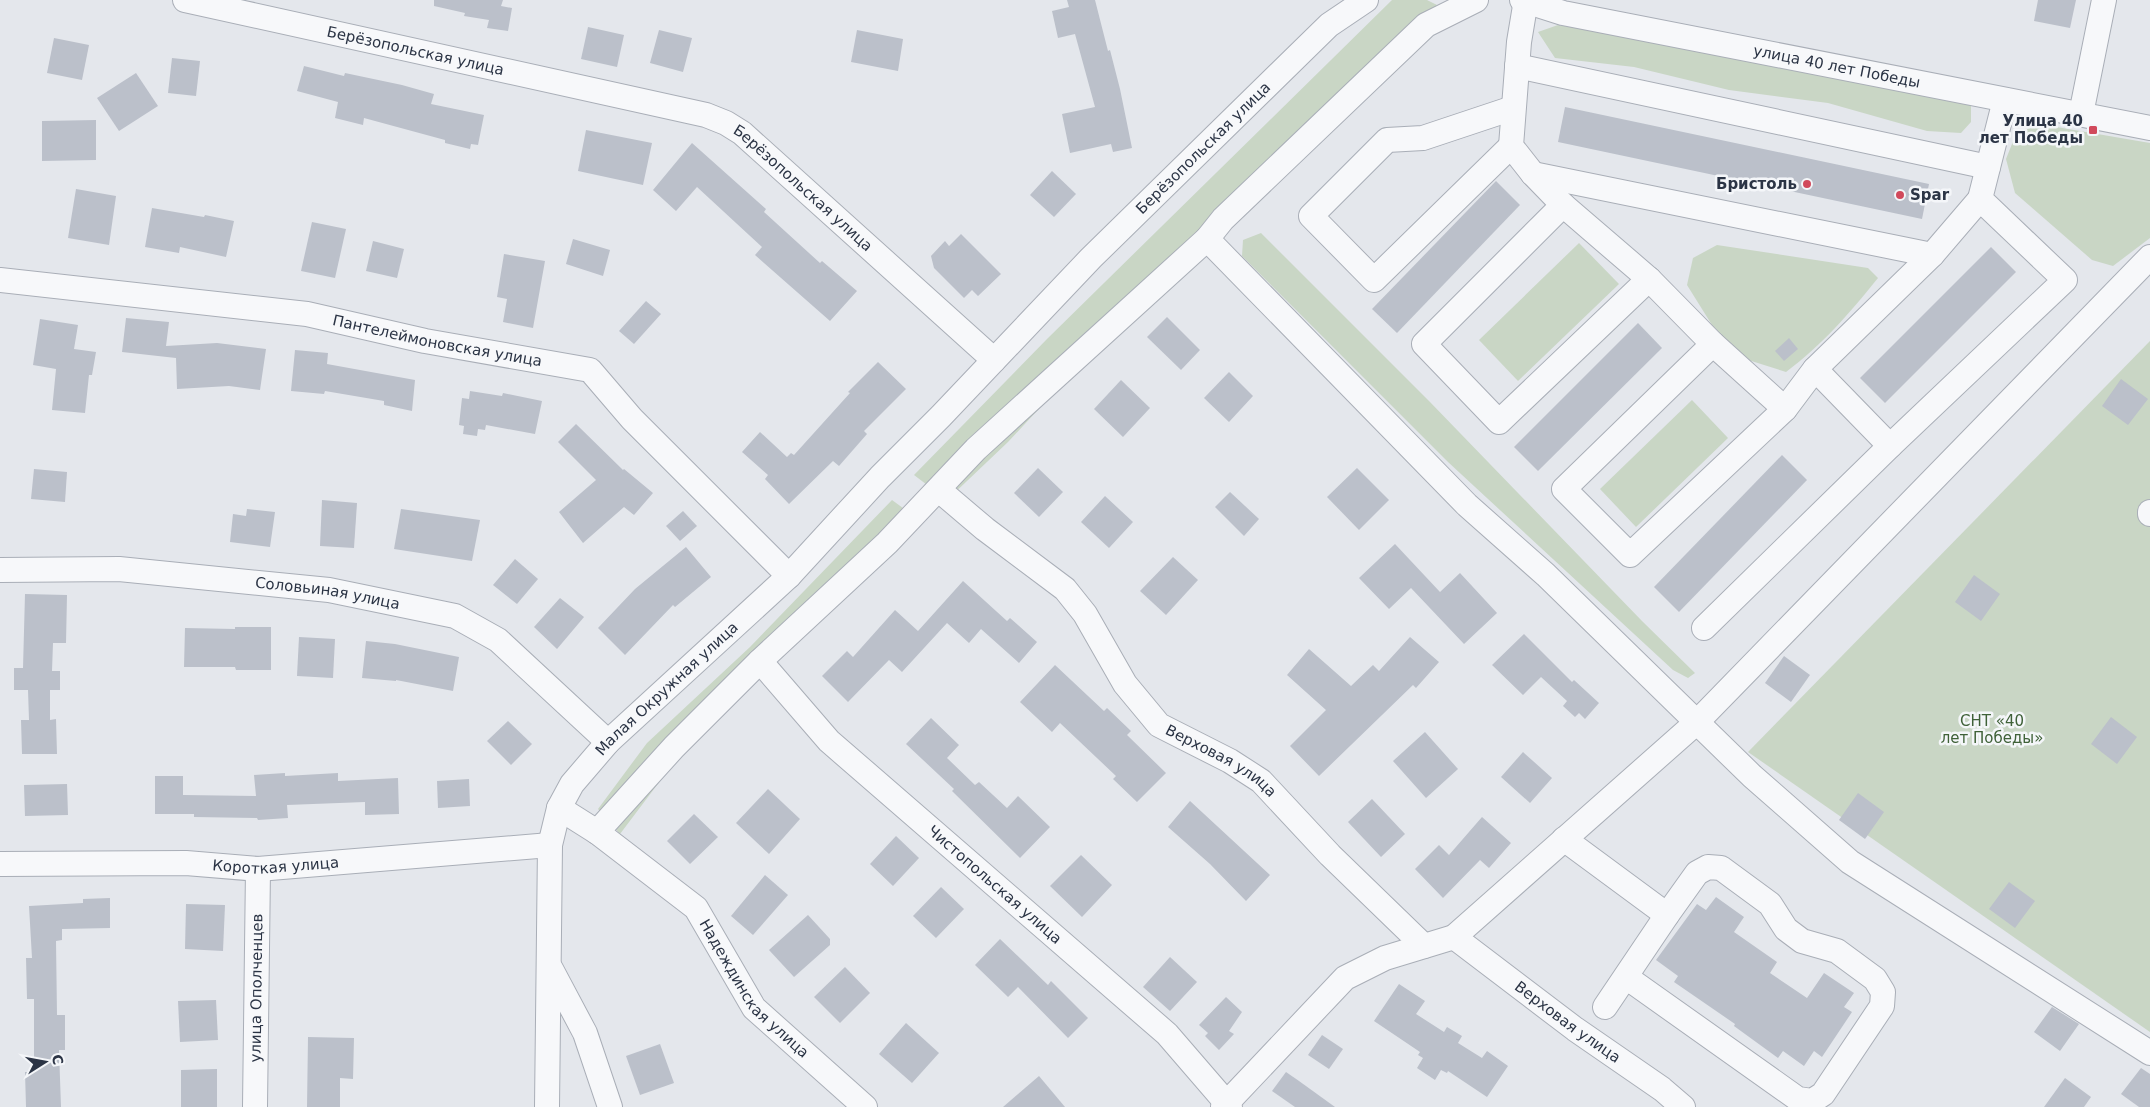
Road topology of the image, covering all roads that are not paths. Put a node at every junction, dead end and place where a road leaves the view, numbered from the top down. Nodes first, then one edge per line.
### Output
1 (184, 0) edge
2 (1366, 0) edge
3 (1476, 0) edge
4 (1524, 0) edge
5 (2104, 0) edge
6 (1517, 66) junction
7 (2005, 100) junction
8 (1513, 108) junction
9 (2081, 114) junction
10 (2150, 128) edge
11 (1511, 146) junction
12 (1988, 167) junction
13 (1533, 174) junction
14 (1980, 199) junction
15 (1564, 205) junction
16 (1207, 239) junction
17 (1932, 254) junction
18 (2150, 257) edge
19 (1649, 279) junction
20 (0, 280) edge
21 (1713, 344) junction
22 (994, 360) junction
23 (1815, 369) junction
24 (1785, 409) junction
25 (1890, 446) junction
26 (939, 490) junction
27 (0, 570) edge
28 (789, 576) junction
29 (1704, 628) dead end
30 (760, 661) junction
31 (1697, 722) junction
32 (608, 742) junction
33 (559, 808) junction
34 (597, 832) junction
35 (1564, 839) junction
36 (550, 845) junction
37 (0, 864) edge
38 (258, 869) junction
39 (1667, 915) junction
40 (1454, 937) junction
41 (1424, 946) junction
42 (550, 967) junction
43 (1626, 977) junction
44 (1606, 1007) dead end
45 (2150, 1053) edge
46 (1226, 1106) edge
47 (255, 1107) edge
48 (548, 1107) edge
49 (610, 1107) edge
50 (866, 1107) edge
51 (1683, 1107) edge

1 - 22 street, Берёзопольская улица
2 - 22 street, Берёзопольская улица
3 - 16 street
4 - 6 street
4 - 7 street, улица 40 лет Победы
5 - 9 street
6 - 8 street
6 - 12 street
7 - 9 street, улица 40 лет Победы
7 - 12 street
8 - 11 street
8 - 11 street
9 - 10 street, улица 40 лет Победы
11 - 13 street
12 - 14 street
13 - 15 street
13 - 17 street
14 - 17 street
14 - 25 street
15 - 19 street
15 - 19 street
16 - 26 street
16 - 31 street
17 - 23 street
18 - 31 street
19 - 21 street
20 - 28 street, Пантелеймоновская улица
21 - 24 street
21 - 24 street
22 - 28 street, Малая Окружная улица
23 - 24 street
23 - 25 street
25 - 29 street
26 - 30 street
26 - 41 street, Верховая улица
27 - 32 street, Соловьиная улица
28 - 32 street, Малая Окружная улица
30 - 34 street
30 - 46 street, Чистопольская улица
31 - 35 street
31 - 45 street
32 - 33 street, Малая Окружная улица
33 - 34 street, Надеждинская улица
33 - 36 street, Малая Окружная улица
34 - 50 street, Надеждинская улица
35 - 39 street
35 - 40 street
36 - 38 street, Короткая улица
36 - 42 street, Малая Окружная улица
37 - 38 street, Короткая улица
38 - 47 street, улица Ополченцев
39 - 43 street
39 - 43 street
40 - 41 street
40 - 51 street, Верховая улица
41 - 46 street
42 - 48 street, Малая Окружная улица
42 - 49 street
43 - 44 street

